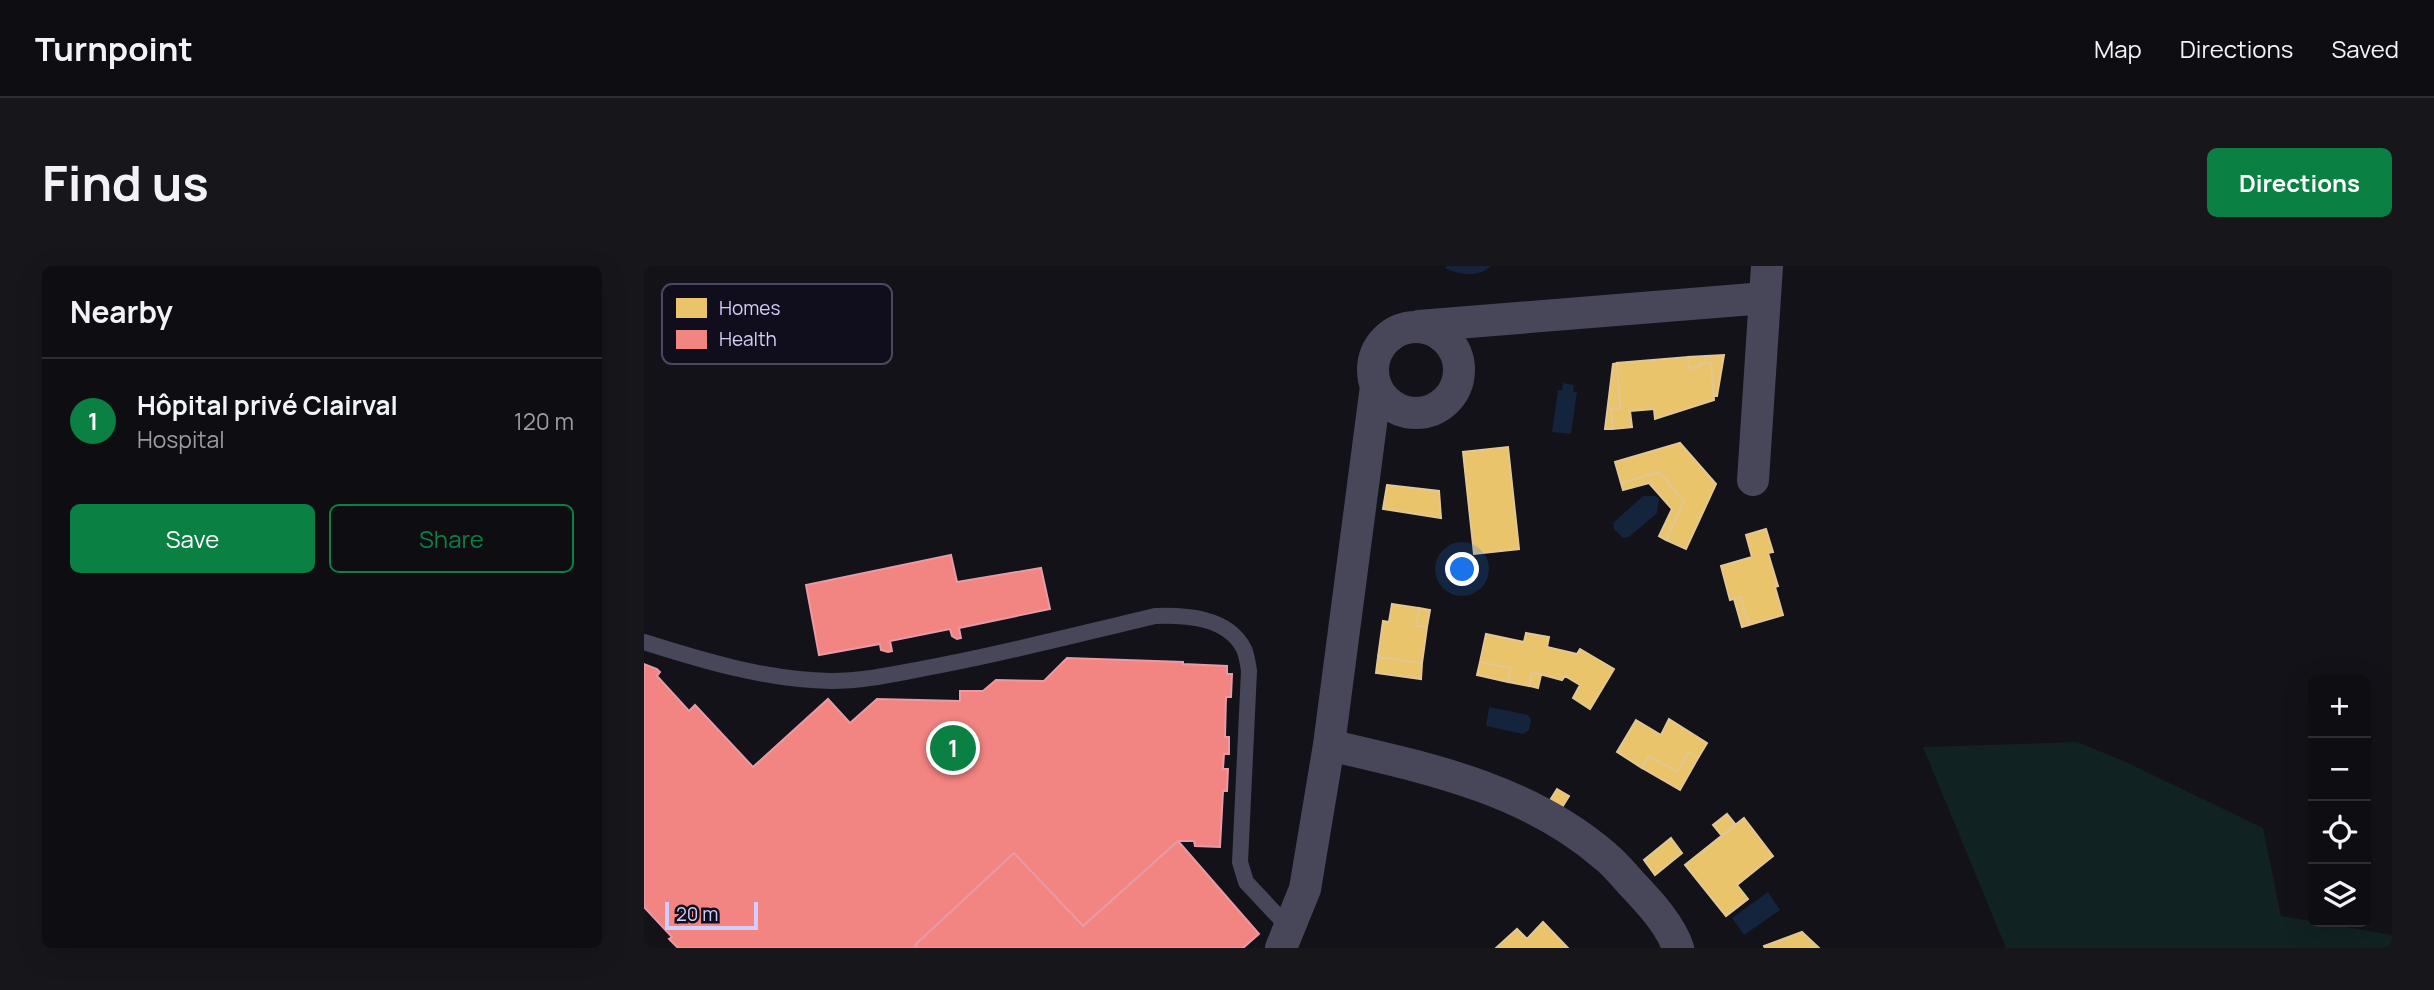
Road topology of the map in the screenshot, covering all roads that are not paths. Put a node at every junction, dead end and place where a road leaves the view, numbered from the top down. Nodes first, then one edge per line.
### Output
1 (1767, 266) edge
2 (1765, 298) junction
3 (1419, 326) junction
4 (1376, 386) junction
5 (1753, 480) dead end
6 (644, 642) edge
7 (1329, 745) junction
8 (1285, 938) edge
9 (1678, 948) edge

1 - 2 street
2 - 3 street
2 - 5 street
3 - 4 street
3 - 4 street
4 - 7 street
6 - 8 lane
7 - 8 street
7 - 9 street

